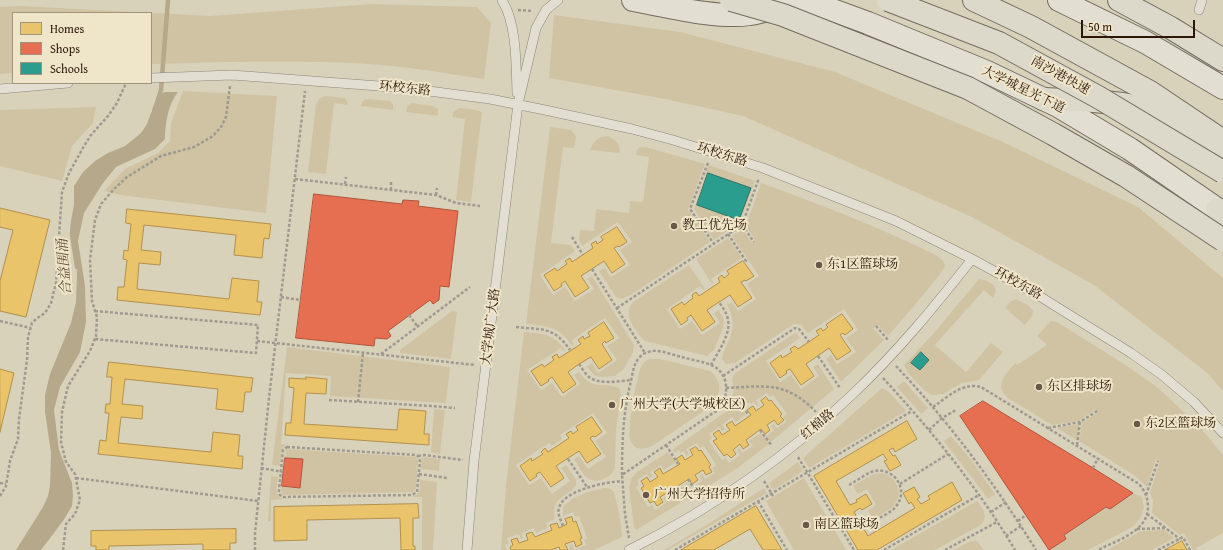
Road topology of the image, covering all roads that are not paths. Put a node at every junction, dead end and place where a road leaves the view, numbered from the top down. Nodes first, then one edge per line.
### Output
1 (502, 0) edge
2 (558, 0) edge
3 (633, 0) edge
4 (731, 0) edge
5 (797, 0) edge
6 (805, 0) edge
7 (888, 0) edge
8 (974, 0) edge
9 (1059, 0) edge
10 (1119, 0) edge
11 (1202, 0) edge
12 (1198, 10) dead end
13 (1223, 60) edge
14 (152, 78) edge
15 (57, 84) edge
16 (1223, 88) edge
17 (0, 89) edge
18 (1043, 99) junction
19 (518, 104) junction
20 (1223, 141) edge
21 (1223, 152) edge
22 (1223, 172) edge
23 (1221, 213) edge
24 (1223, 240) edge
25 (972, 259) junction
26 (1223, 433) edge
27 (467, 550) edge
28 (630, 550) edge

1 - 19 lane, 大学城广大路
2 - 19 lane, 大学城广大路
3 - 5 main road
4 - 24 main road, bridge
6 - 18 main road, 大学城星光下道
7 - 22 main road, 南沙港快速, bridge
8 - 20 main road
9 - 16 main road
10 - 13 main road
11 - 12 lane
14 - 19 lane, 环校东路
15 - 17 lane
18 - 21 main road
18 - 23 main road, 大学城星光下道
19 - 25 lane, 环校东路
19 - 27 lane, 大学城广大路
25 - 26 lane, 环校东路
25 - 28 lane, 红棉路

